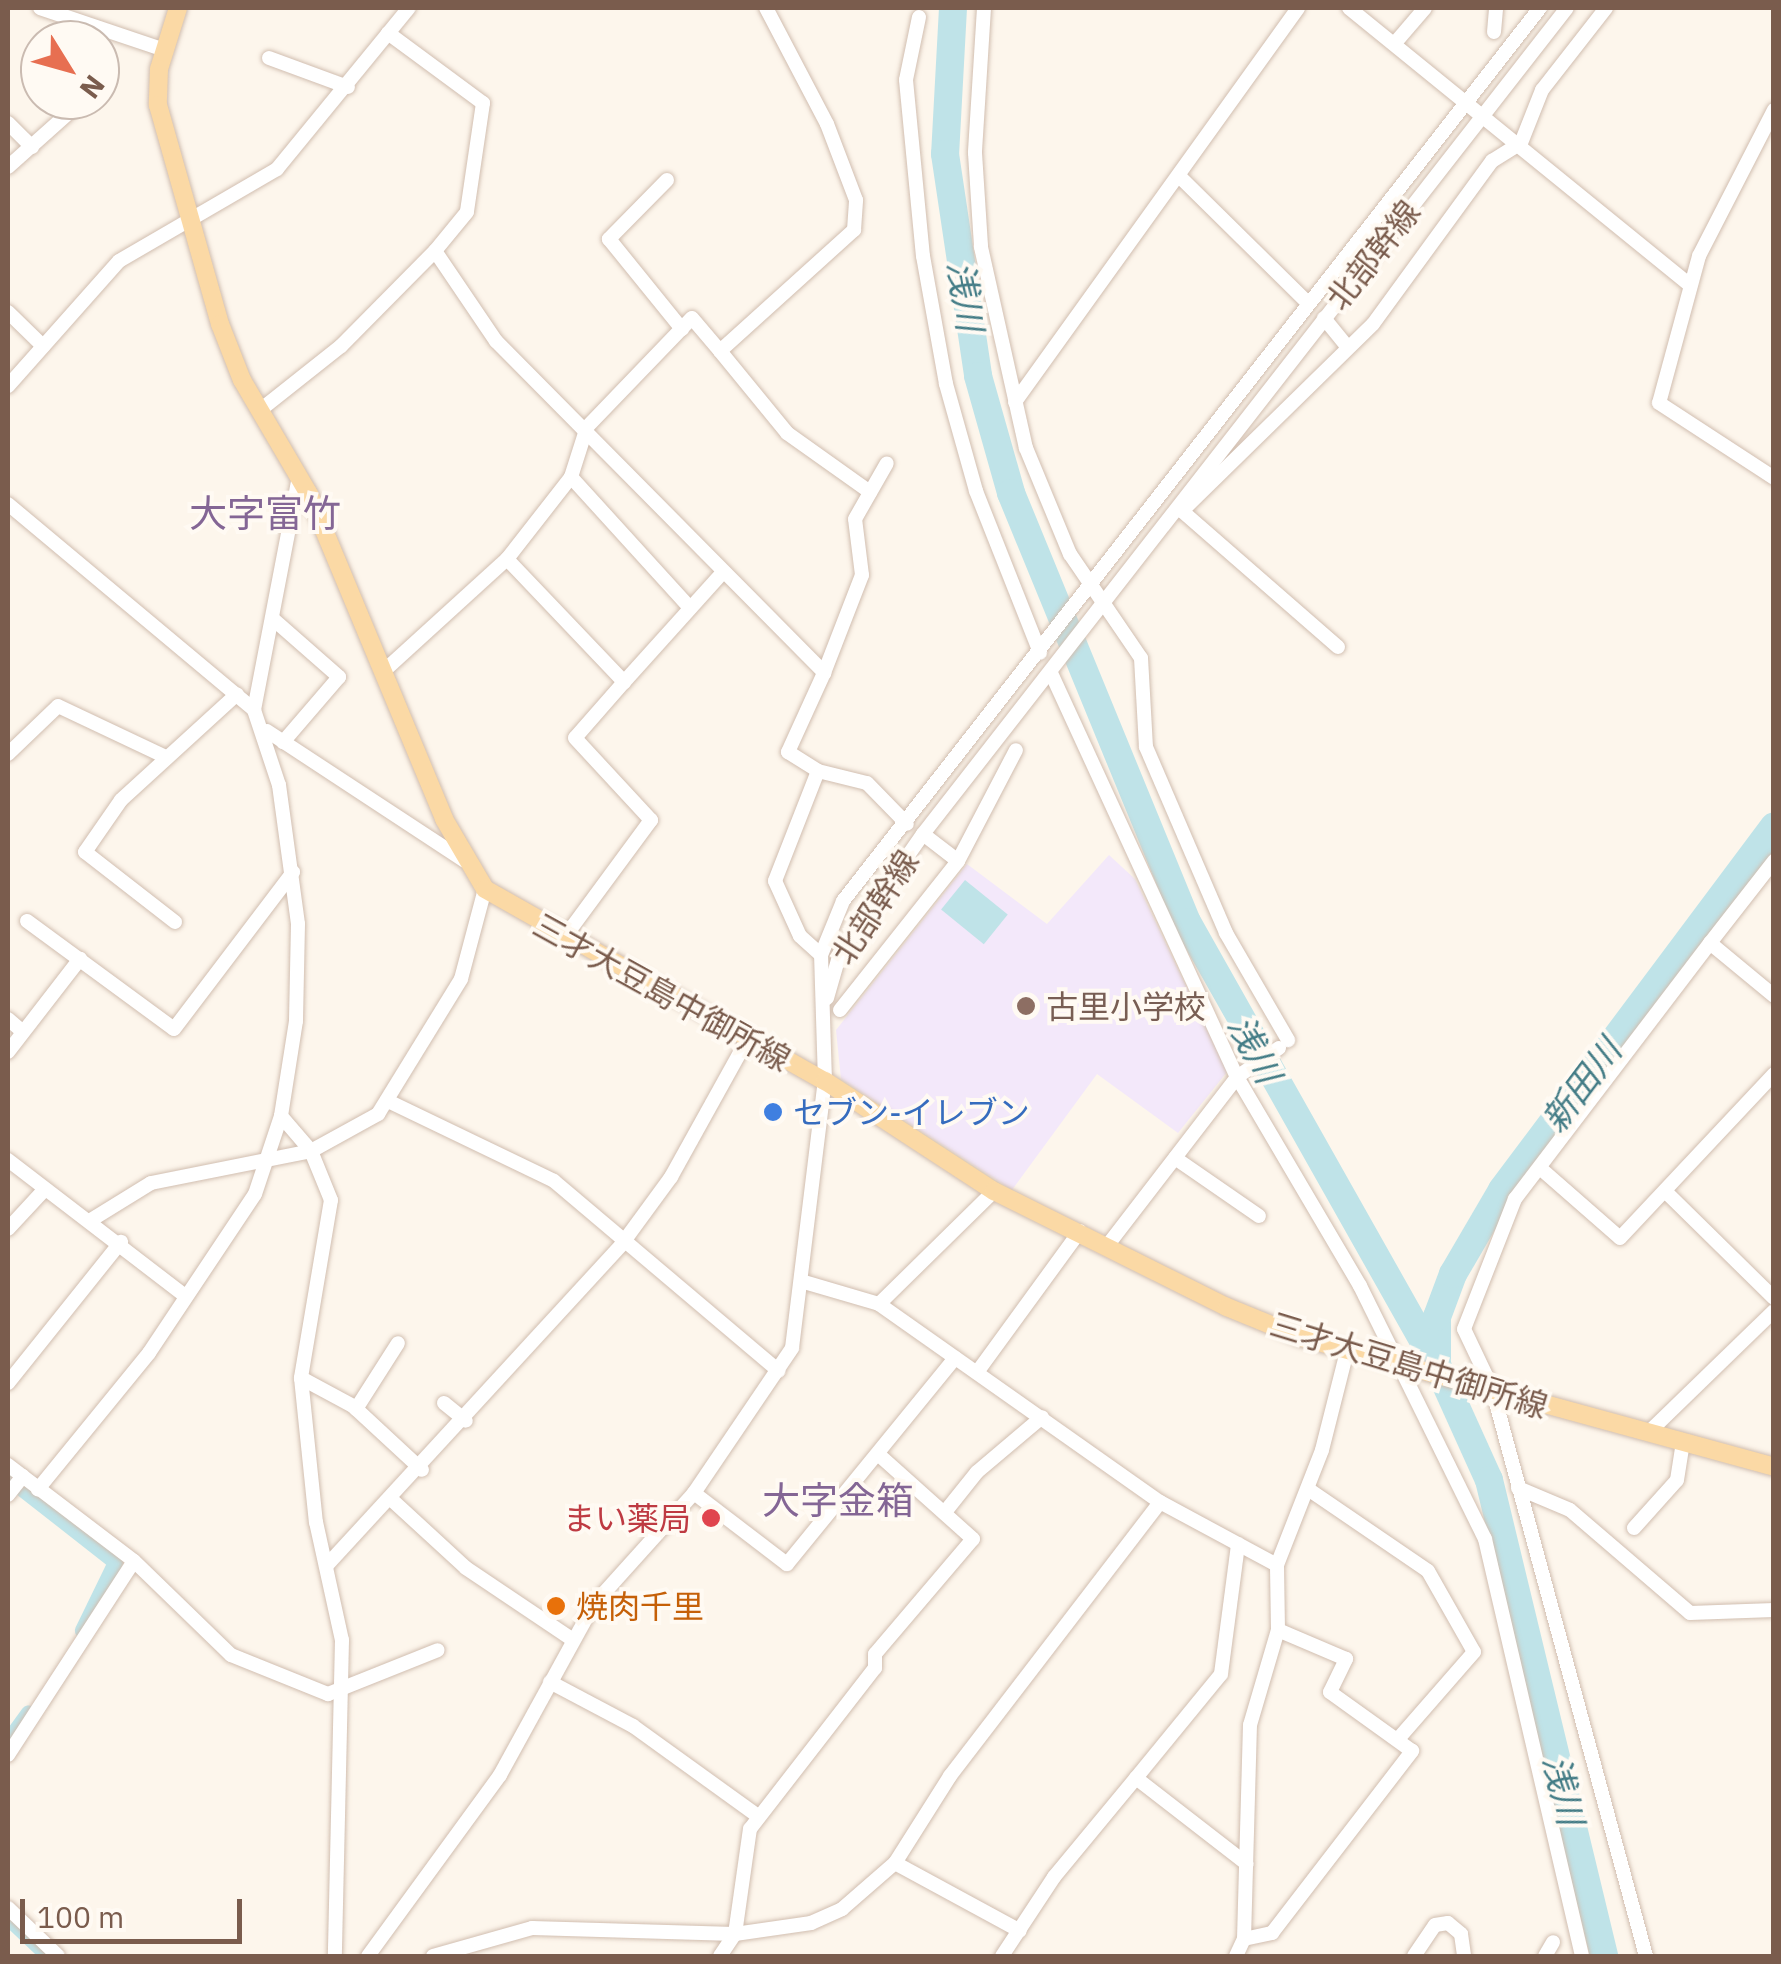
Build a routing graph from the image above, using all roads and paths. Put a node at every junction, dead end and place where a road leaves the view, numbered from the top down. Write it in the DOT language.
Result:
graph roads {
  1 [pos="40,8"];
  2 [pos="178,8"];
  3 [pos="408,8"];
  4 [pos="766,8"];
  5 [pos="984,8"];
  6 [pos="1298,8"];
  7 [pos="1349,8"];
  8 [pos="1425,8"];
  9 [pos="1496,8"];
  10 [pos="1540,8"];
  11 [pos="1566,8"];
  12 [pos="1606,8"];
  13 [pos="919,16"];
  14 [pos="1494,32"];
  15 [pos="388,33"];
  16 [pos="1395,44"];
  17 [pos="164,50"];
  18 [pos="269,58"];
  19 [pos="348,87"];
  20 [pos="1466,100"];
  21 [pos="1774,110"];
  22 [pos="1483,114"];
  23 [pos="61,120"];
  24 [pos="8,124"];
  25 [pos="1521,142"];
  26 [pos="32,147"];
  27 [pos="8,167"];
  28 [pos="1179,176"];
  29 [pos="666,180"];
  30 [pos="188,220"];
  31 [pos="434,251"];
  32 [pos="1689,284"];
  33 [pos="1308,303"];
  34 [pos="8,312"];
  35 [pos="1324,318"];
  36 [pos="682,329"];
  37 [pos="43,346"];
  38 [pos="1347,346"];
  39 [pos="720,351"];
  40 [pos="8,386"];
  41 [pos="1015,402"];
  42 [pos="259,411"];
  43 [pos="587,427"];
  44 [pos="888,463"];
  45 [pos="299,477"];
  46 [pos="571,477"];
  47 [pos="1774,478"];
  48 [pos="870,492"];
  49 [pos="8,504"];
  50 [pos="507,559"];
  51 [pos="723,572"];
  52 [pos="1092,582"];
  53 [pos="1106,598"];
  54 [pos="690,608"];
  55 [pos="273,619"];
  56 [pos="1338,647"];
  57 [pos="1040,653"];
  58 [pos="386,669"];
  59 [pos="1053,669"];
  60 [pos="824,672"];
  61 [pos="624,682"];
  62 [pos="237,694"];
  63 [pos="254,710"];
  64 [pos="267,731"];
  65 [pos="283,742"];
  66 [pos="1016,750"];
  67 [pos="8,754"];
  68 [pos="164,756"];
  69 [pos="818,771"];
  70 [pos="907,824"];
  71 [pos="923,834"];
  72 [pos="466,860"];
  73 [pos="958,861"];
  74 [pos="1774,861"];
  75 [pos="292,872"];
  76 [pos="486,889"];
  77 [pos="27,921"];
  78 [pos="175,922"];
  79 [pos="564,938"];
  80 [pos="1710,943"];
  81 [pos="821,955"];
  82 [pos="80,959"];
  83 [pos="1774,996"];
  84 [pos="840,1010"];
  85 [pos="8,1018"];
  86 [pos="823,1029"];
  87 [pos="22,1031"];
  88 [pos="748,1038"];
  89 [pos="8,1052"];
  90 [pos="1774,1074"];
  91 [pos="1242,1075"];
  92 [pos="824,1081"];
  93 [pos="388,1102"];
  94 [pos="282,1116"];
  95 [pos="312,1151"];
  96 [pos="1175,1158"];
  97 [pos="8,1160"];
  98 [pos="269,1160"];
  99 [pos="1540,1168"];
  100 [pos="45,1189"];
  101 [pos="994,1191"];
  102 [pos="1668,1194"];
  103 [pos="1259,1216"];
  104 [pos="91,1220"];
  105 [pos="8,1229"];
  106 [pos="1080,1232"];
  107 [pos="121,1242"];
  108 [pos="622,1244"];
  109 [pos="1107,1246"];
  110 [pos="804,1282"];
  111 [pos="185,1296"];
  112 [pos="1774,1298"];
  113 [pos="879,1304"];
  114 [pos="1774,1311"];
  115 [pos="398,1343"];
  116 [pos="1348,1351"];
  117 [pos="955,1358"];
  118 [pos="1401,1363"];
  119 [pos="778,1371"];
  120 [pos="978,1371"];
  121 [pos="301,1378"];
  122 [pos="8,1383"];
  123 [pos="1492,1388"];
  124 [pos="444,1403"];
  125 [pos="356,1408"];
  126 [pos="1042,1417"];
  127 [pos="466,1421"];
  128 [pos="1648,1433"];
  129 [pos="1684,1443"];
  130 [pos="879,1455"];
  131 [pos="8,1465"];
  132 [pos="1774,1468"];
  133 [pos="422,1470"];
  134 [pos="23,1476"];
  135 [pos="1308,1488"];
  136 [pos="1518,1488"];
  137 [pos="38,1489"];
  138 [pos="694,1493"];
  139 [pos="8,1495"];
  140 [pos="392,1500"];
  141 [pos="1160,1502"];
  142 [pos="946,1512"];
  143 [pos="1634,1528"];
  144 [pos="1238,1544"];
  145 [pos="134,1561"];
  146 [pos="327,1565"];
  147 [pos="1278,1565"];
  148 [pos="1774,1610"];
  149 [pos="1278,1630"];
  150 [pos="574,1640"];
  151 [pos="438,1650"];
  152 [pos="550,1682"];
  153 [pos="340,1692"];
  154 [pos="1399,1738"];
  155 [pos="8,1755"];
  156 [pos="1136,1778"];
  157 [pos="759,1817"];
  158 [pos="894,1863"];
  159 [pos="1247,1864"];
  160 [pos="8,1908"];
  161 [pos="1020,1931"];
  162 [pos="735,1934"];
  163 [pos="1244,1939"];
  164 [pos="1553,1942"];
  165 [pos="58,1956"];
  166 [pos="335,1956"];
  167 [pos="368,1956"];
  168 [pos="433,1956"];
  169 [pos="720,1956"];
  170 [pos="1002,1956"];
  171 [pos="1236,1956"];
  172 [pos="1414,1956"];
  173 [pos="1464,1956"];
  174 [pos="1545,1956"];
  175 [pos="1582,1956"];
  176 [pos="1646,1956"];
  1 -- 17 [label="street"];
  2 -- 17 [label="main road, 三才大豆島中御所線"];
  3 -- 15 [label="street"];
  4 -- 39 [label="street"];
  5 -- 41 [label="street"];
  6 -- 28 [label="street"];
  7 -- 16 [label="street"];
  8 -- 16 [label="street"];
  9 -- 14 [label="street"];
  10 -- 20 [label="street, 北部幹線"];
  11 -- 22 [label="street, 北部幹線"];
  12 -- 25 [label="street"];
  13 -- 57 [label="street"];
  15 -- 19 [label="street"];
  15 -- 31 [label="street"];
  16 -- 20 [label="street"];
  17 -- 30 [label="main road, 三才大豆島中御所線"];
  18 -- 19 [label="street"];
  19 -- 30 [label="street"];
  20 -- 22 [label="street"];
  20 -- 33 [label="street, 北部幹線"];
  21 -- 32 [label="street"];
  22 -- 25 [label="street"];
  22 -- 35 [label="street, 北部幹線"];
  23 -- 26 [label="street"];
  24 -- 26 [label="street"];
  25 -- 32 [label="street"];
  25 -- 38 [label="street"];
  26 -- 27 [label="street"];
  28 -- 33 [label="street"];
  28 -- 41 [label="street"];
  29 -- 36 [label="street"];
  30 -- 37 [label="street"];
  30 -- 42 [label="main road, 三才大豆島中御所線"];
  31 -- 42 [label="street"];
  31 -- 43 [label="street"];
  32 -- 47 [label="street"];
  33 -- 52 [label="street, 北部幹線"];
  34 -- 37 [label="street"];
  35 -- 38 [label="street"];
  35 -- 53 [label="street, 北部幹線"];
  36 -- 39 [label="street"];
  36 -- 43 [label="street"];
  37 -- 40 [label="street"];
  38 -- 56 [label="street"];
  39 -- 48 [label="street"];
  41 -- 52 [label="street"];
  42 -- 45 [label="main road, 三才大豆島中御所線"];
  43 -- 46 [label="street"];
  43 -- 51 [label="street"];
  44 -- 48 [label="street"];
  45 -- 55 [label="street"];
  45 -- 58 [label="main road, 三才大豆島中御所線"];
  46 -- 50 [label="street"];
  46 -- 54 [label="street"];
  48 -- 60 [label="street"];
  49 -- 62 [label="street"];
  50 -- 58 [label="street"];
  50 -- 61 [label="street"];
  51 -- 54 [label="street"];
  51 -- 60 [label="street"];
  52 -- 53 [label="street"];
  52 -- 57 [label="street, 北部幹線"];
  53 -- 59 [label="street, 北部幹線"];
  53 -- 91 [label="street"];
  54 -- 61 [label="street"];
  55 -- 63 [label="street"];
  55 -- 65 [label="street"];
  57 -- 70 [label="street, 北部幹線"];
  58 -- 72 [label="main road, 三才大豆島中御所線"];
  59 -- 71 [label="street, 北部幹線"];
  59 -- 91 [label="street"];
  60 -- 69 [label="street"];
  61 -- 79 [label="street"];
  62 -- 63 [label="street"];
  62 -- 68 [label="street"];
  63 -- 64 [label="street"];
  64 -- 65 [label="street"];
  64 -- 75 [label="street"];
  65 -- 72 [label="street"];
  66 -- 73 [label="street"];
  67 -- 68 [label="street"];
  68 -- 78 [label="street"];
  69 -- 70 [label="street"];
  69 -- 81 [label="street"];
  70 -- 81 [label="street, 北部幹線"];
  71 -- 73 [label="street"];
  71 -- 86 [label="street, 北部幹線"];
  72 -- 76 [label="main road, 三才大豆島中御所線"];
  73 -- 84 [label="street"];
  74 -- 80 [label="street"];
  75 -- 82 [label="street"];
  75 -- 94 [label="street"];
  76 -- 79 [label="main road, 三才大豆島中御所線"];
  76 -- 93 [label="street"];
  77 -- 82 [label="street"];
  79 -- 88 [label="main road, 三才大豆島中御所線"];
  80 -- 83 [label="street"];
  80 -- 99 [label="street"];
  81 -- 86 [label="street, 北部幹線"];
  82 -- 87 [label="street"];
  85 -- 87 [label="street"];
  86 -- 92 [label="street"];
  87 -- 89 [label="street"];
  88 -- 92 [label="main road, 三才大豆島中御所線"];
  88 -- 108 [label="street"];
  90 -- 102 [label="street"];
  91 -- 96 [label="street"];
  91 -- 118 [label="street"];
  92 -- 101 [label="main road, 三才大豆島中御所線"];
  92 -- 110 [label="street"];
  93 -- 95 [label="street"];
  93 -- 108 [label="street"];
  94 -- 95 [label="street"];
  94 -- 98 [label="street"];
  95 -- 98 [label="street"];
  95 -- 121 [label="street"];
  96 -- 103 [label="street"];
  96 -- 109 [label="street"];
  97 -- 100 [label="street"];
  98 -- 104 [label="street"];
  98 -- 111 [label="street"];
  99 -- 102 [label="street"];
  99 -- 123 [label="street"];
  100 -- 104 [label="street"];
  100 -- 105 [label="street"];
  101 -- 106 [label="main road, 三才大豆島中御所線"];
  101 -- 113 [label="street"];
  102 -- 112 [label="street"];
  104 -- 107 [label="street"];
  106 -- 109 [label="main road, 三才大豆島中御所線"];
  106 -- 120 [label="street"];
  107 -- 111 [label="street"];
  107 -- 122 [label="street"];
  108 -- 119 [label="street"];
  108 -- 127 [label="street"];
  109 -- 116 [label="main road, 三才大豆島中御所線"];
  110 -- 113 [label="street"];
  110 -- 119 [label="street"];
  111 -- 137 [label="street"];
  113 -- 117 [label="street"];
  114 -- 128 [label="street"];
  115 -- 125 [label="street"];
  116 -- 118 [label="main road, 三才大豆島中御所線"];
  116 -- 135 [label="street"];
  117 -- 120 [label="street"];
  117 -- 130 [label="street"];
  118 -- 123 [label="main road, 三才大豆島中御所線"];
  118 -- 175 [label="street"];
  119 -- 138 [label="street"];
  120 -- 126 [label="street"];
  121 -- 125 [label="street"];
  121 -- 146 [label="street"];
  123 -- 128 [label="main road, 三才大豆島中御所線"];
  123 -- 136 [label="street"];
  124 -- 127 [label="street"];
  125 -- 133 [label="street"];
  126 -- 141 [label="street"];
  126 -- 142 [label="street"];
  127 -- 133 [label="street"];
  128 -- 129 [label="main road, 三才大豆島中御所線"];
  129 -- 132 [label="main road, 三才大豆島中御所線"];
  129 -- 143 [label="street"];
  130 -- 138 [label="street"];
  130 -- 142 [label="street"];
  131 -- 134 [label="street"];
  133 -- 140 [label="street"];
  134 -- 137 [label="street"];
  134 -- 139 [label="street"];
  135 -- 147 [label="street"];
  135 -- 154 [label="street"];
  136 -- 148 [label="street"];
  136 -- 176 [label="street"];
  137 -- 145 [label="street"];
  138 -- 150 [label="street"];
  140 -- 146 [label="street"];
  140 -- 150 [label="street"];
  141 -- 144 [label="street"];
  141 -- 158 [label="street"];
  142 -- 157 [label="street"];
  144 -- 147 [label="street"];
  144 -- 156 [label="street"];
  145 -- 153 [label="street"];
  145 -- 155 [label="street"];
  146 -- 153 [label="street"];
  147 -- 149 [label="street"];
  149 -- 154 [label="street"];
  149 -- 159 [label="street"];
  150 -- 152 [label="street"];
  151 -- 153 [label="street"];
  152 -- 157 [label="street"];
  152 -- 167 [label="street"];
  153 -- 166 [label="street"];
  154 -- 163 [label="street"];
  156 -- 159 [label="street"];
  156 -- 161 [label="street"];
  157 -- 162 [label="street"];
  158 -- 161 [label="street"];
  158 -- 162 [label="street"];
  159 -- 163 [label="street"];
  160 -- 165 [label="street"];
  161 -- 170 [label="street"];
  162 -- 168 [label="street"];
  162 -- 169 [label="street"];
  163 -- 171 [label="street"];
  164 -- 174 [label="street"];
  172 -- 173 [label="street"];
}
